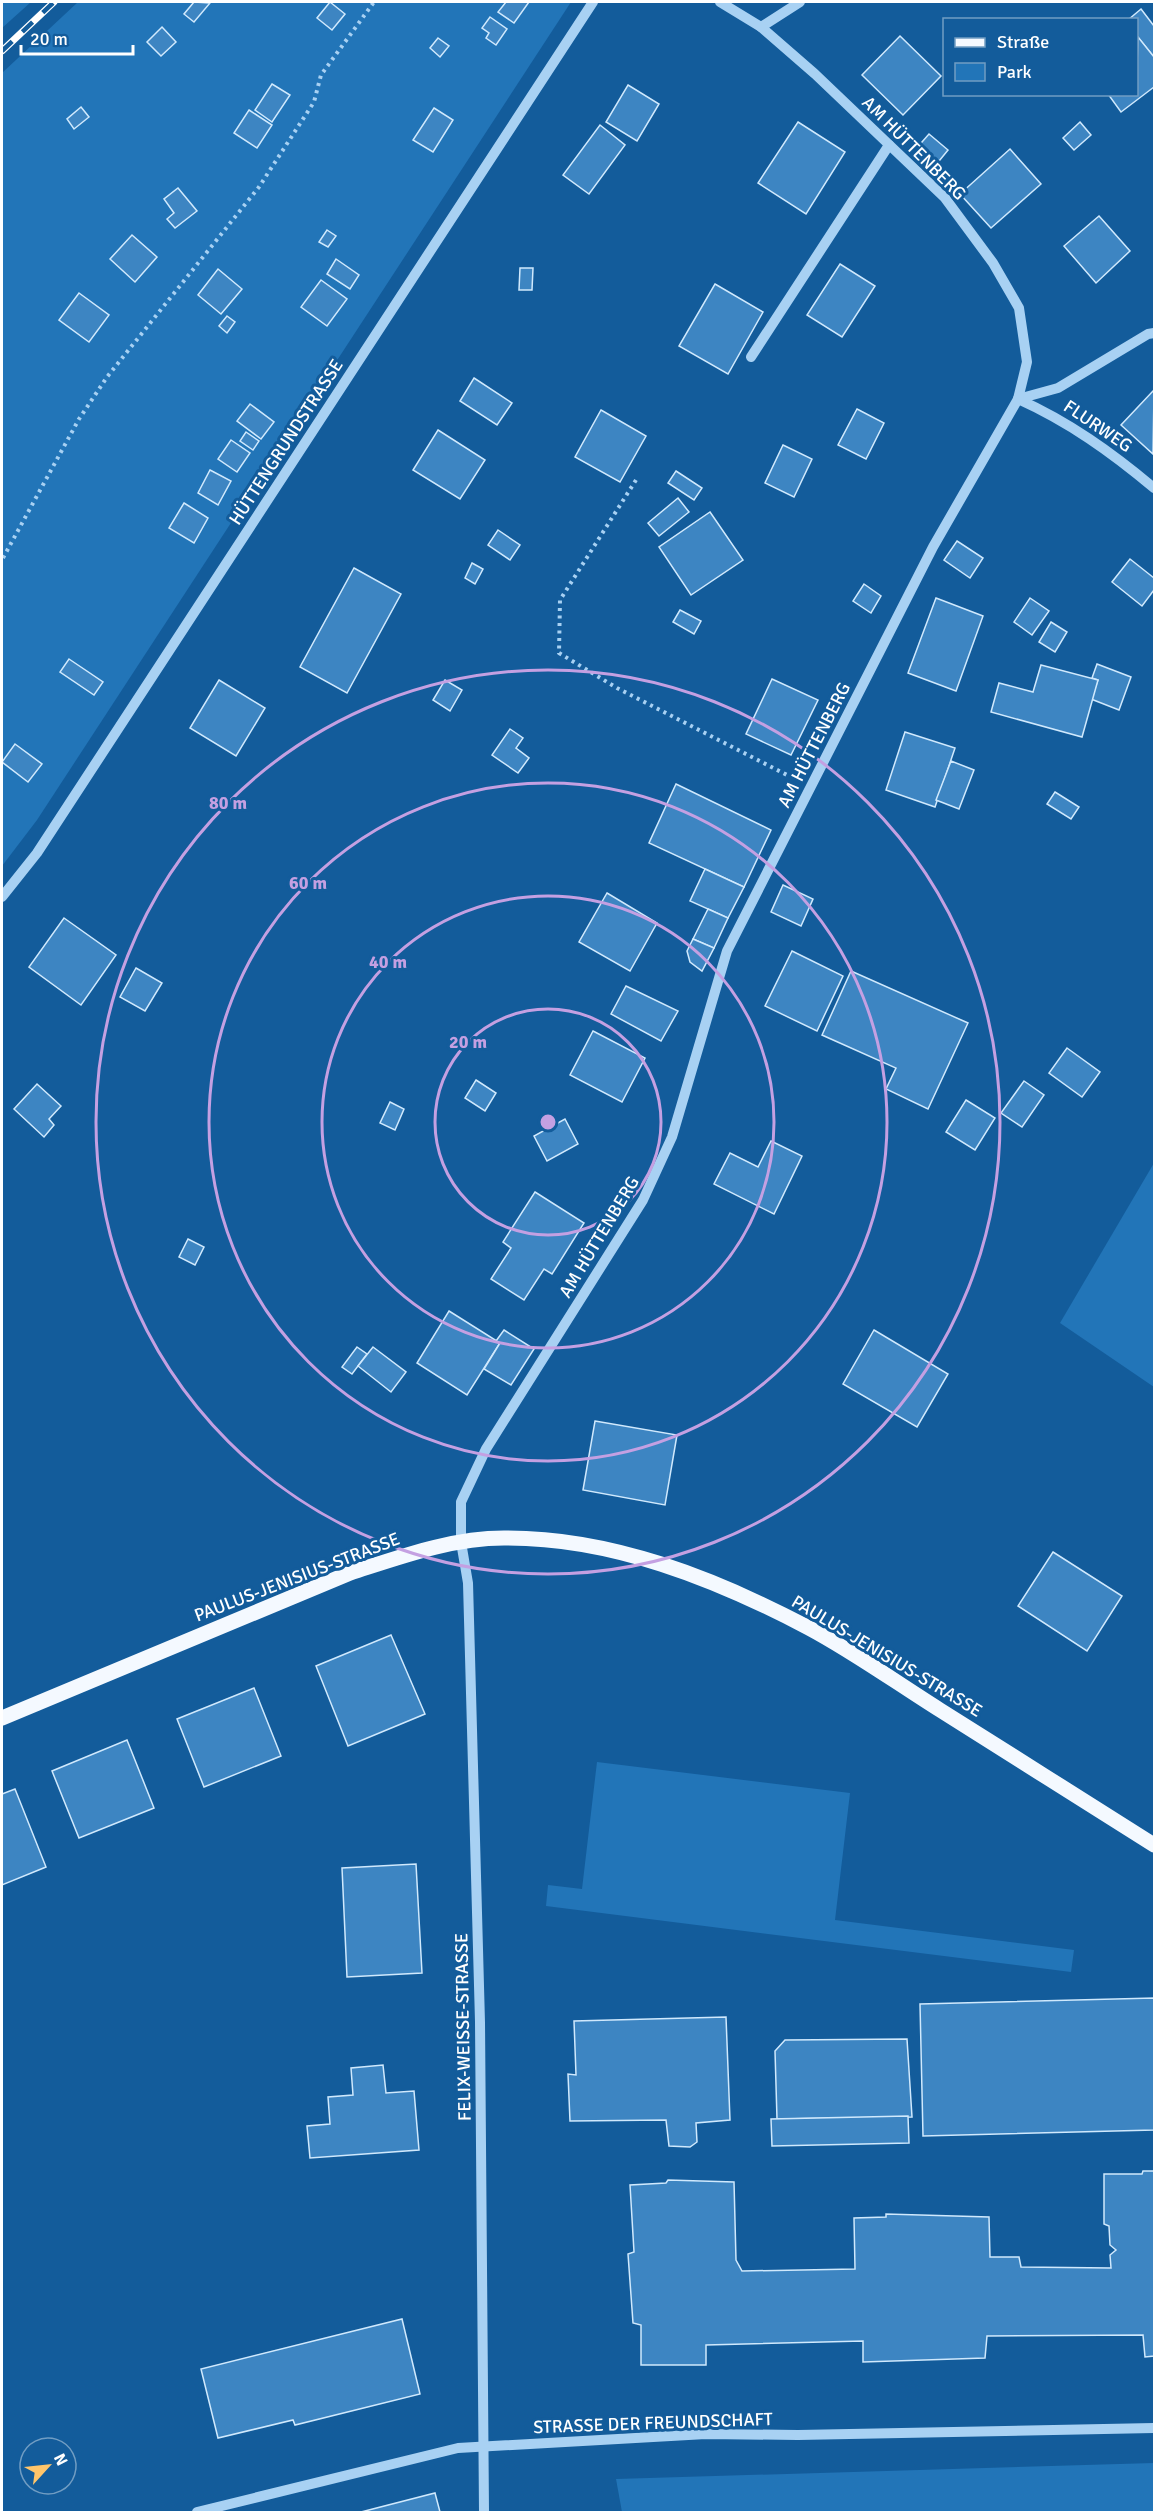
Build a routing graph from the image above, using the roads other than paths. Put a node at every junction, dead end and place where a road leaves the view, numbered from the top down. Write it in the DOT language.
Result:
graph roads {
  1 [pos="593,2"];
  2 [pos="720,2"];
  3 [pos="800,2"];
  4 [pos="761,27"];
  5 [pos="889,145"];
  6 [pos="1155,333"];
  7 [pos="751,357"];
  8 [pos="1018,399"];
  9 [pos="1155,488"];
  10 [pos="2,897"];
  11 [pos="461,1542"];
  12 [pos="2,1718"];
  13 [pos="1155,1845"];
  14 [pos="1155,2428"];
  15 [pos="483,2446"];
  16 [pos="197,2512"];
  17 [pos="484,2512"];
  1 -- 10 [label="street, HÜTTENGRUNDSTRASSE"];
  2 -- 4 [label="street, AM HÜTTENBERG"];
  3 -- 4 [label="street"];
  4 -- 5 [label="street, AM HÜTTENBERG"];
  5 -- 7 [label="street"];
  5 -- 8 [label="street, AM HÜTTENBERG"];
  6 -- 8 [label="street"];
  8 -- 9 [label="street, FLURWEG"];
  8 -- 11 [label="street, AM HÜTTENBERG"];
  11 -- 12 [label="main road, PAULUS-JENISIUS-STRASSE"];
  11 -- 13 [label="main road, PAULUS-JENISIUS-STRASSE"];
  11 -- 15 [label="street, FELIX-WEISSE-STRASSE"];
  14 -- 15 [label="street, STRASSE DER FREUNDSCHAFT"];
  15 -- 16 [label="street, STRASSE DER FREUNDSCHAFT"];
  15 -- 17 [label="street, FELIX-WEISSE-STRASSE"];
}
